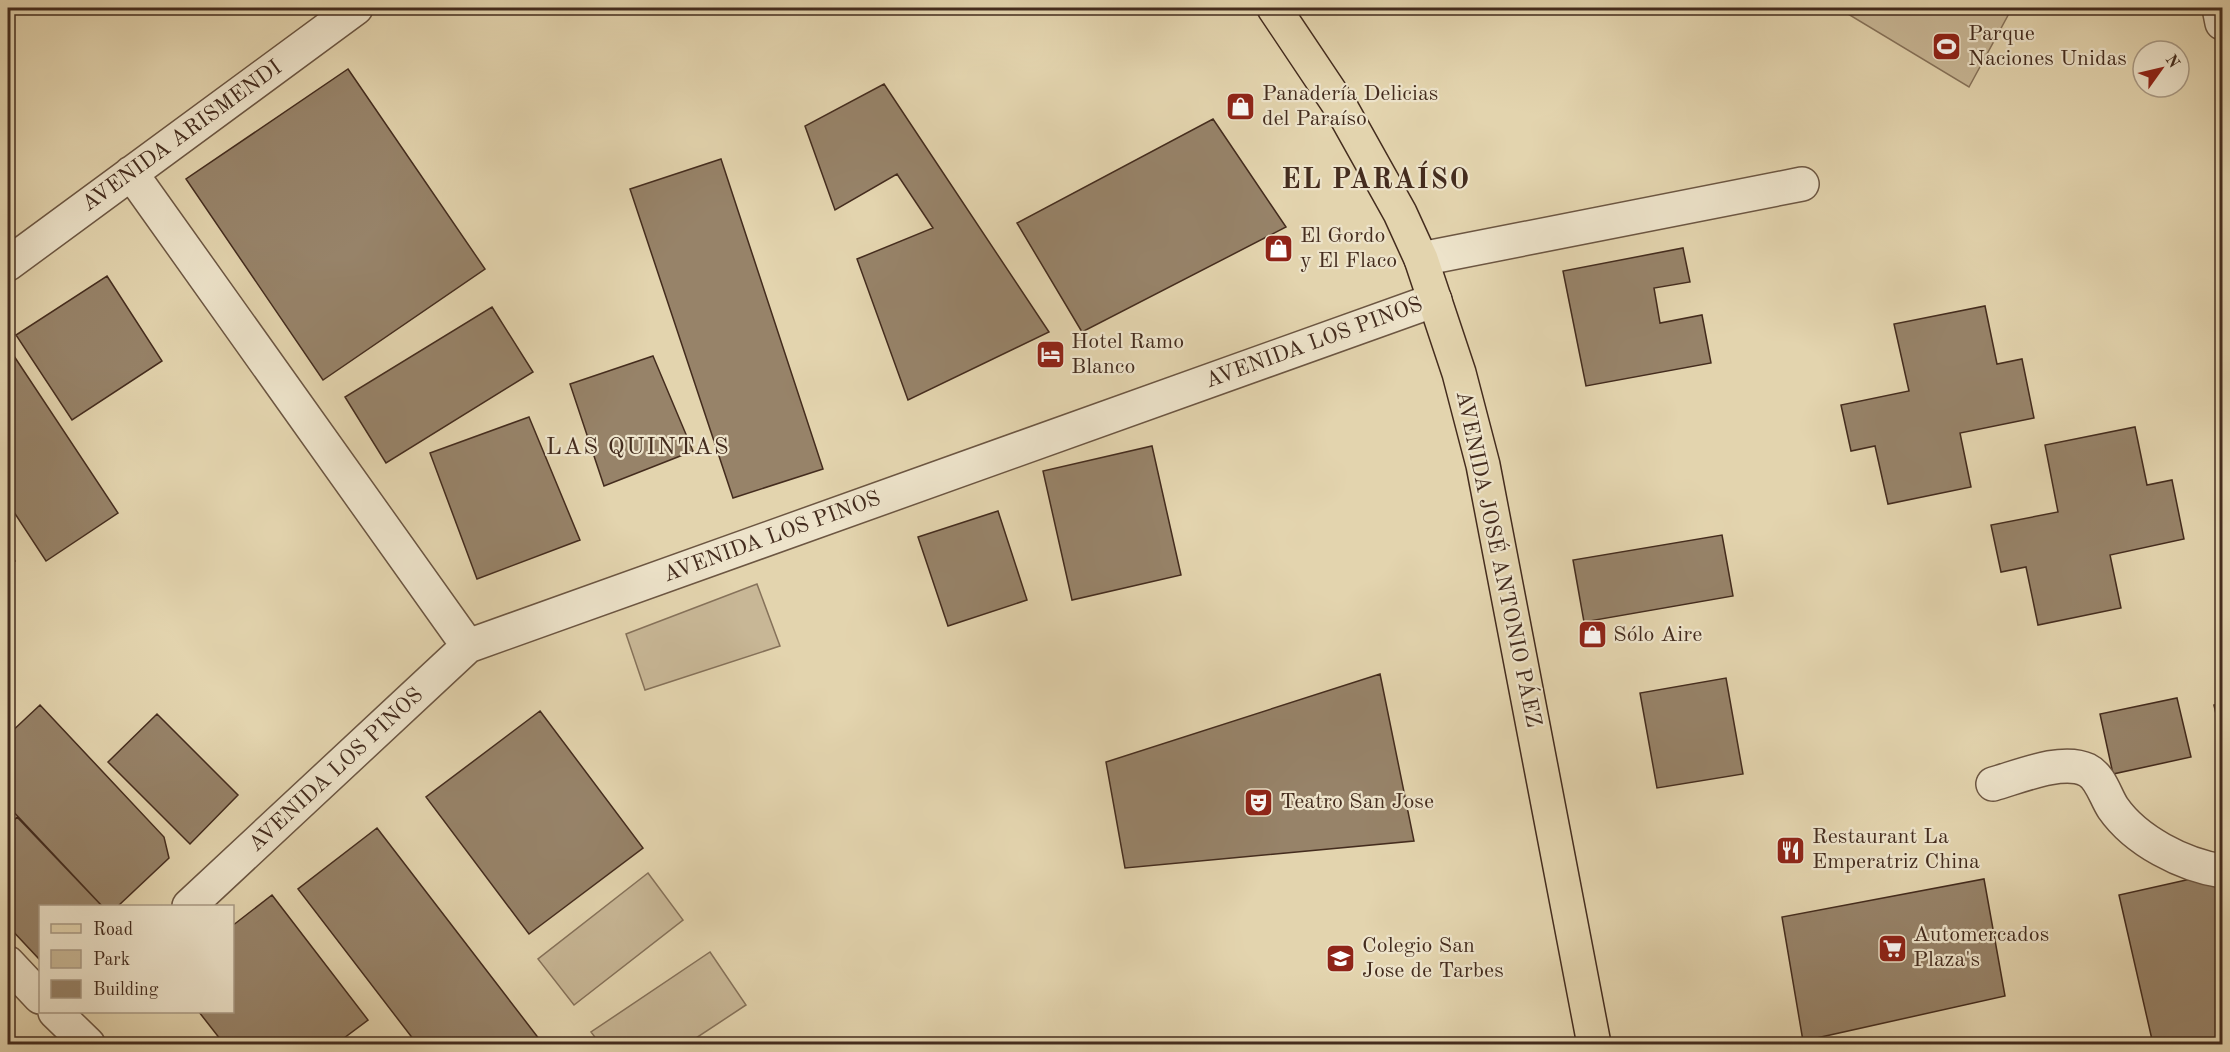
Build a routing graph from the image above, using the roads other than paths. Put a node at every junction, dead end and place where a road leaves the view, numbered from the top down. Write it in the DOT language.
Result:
graph roads {
  1 [pos="356,8"];
  2 [pos="1274,8"];
  3 [pos="2219,8"];
  4 [pos="2223,23"];
  5 [pos="130,173"];
  6 [pos="1802,184"];
  7 [pos="1421,259"];
  8 [pos="8,264"];
  9 [pos="1435,300"];
  10 [pos="468,646"];
  11 [pos="1993,784"];
  12 [pos="2223,871"];
  13 [pos="190,905"];
  14 [pos="8,963"];
  15 [pos="39,996"];
  16 [pos="65,1015"];
  17 [pos="88,1044"];
  18 [pos="1594,1044"];
  1 -- 5 [label="street, AVENIDA ARISMENDI"];
  2 -- 7 [label="main road, AVENIDA JOSÉ ANTONIO PÁEZ"];
  3 -- 4 [label="street"];
  5 -- 8 [label="street, AVENIDA ARISMENDI"];
  5 -- 10 [label="street"];
  6 -- 7 [label="street"];
  7 -- 9 [label="main road, AVENIDA JOSÉ ANTONIO PÁEZ"];
  9 -- 10 [label="street, AVENIDA LOS PINOS"];
  9 -- 18 [label="main road, AVENIDA JOSÉ ANTONIO PÁEZ"];
  10 -- 13 [label="street, AVENIDA LOS PINOS"];
  11 -- 12 [label="street"];
  14 -- 15 [label="street"];
  16 -- 17 [label="street"];
}
